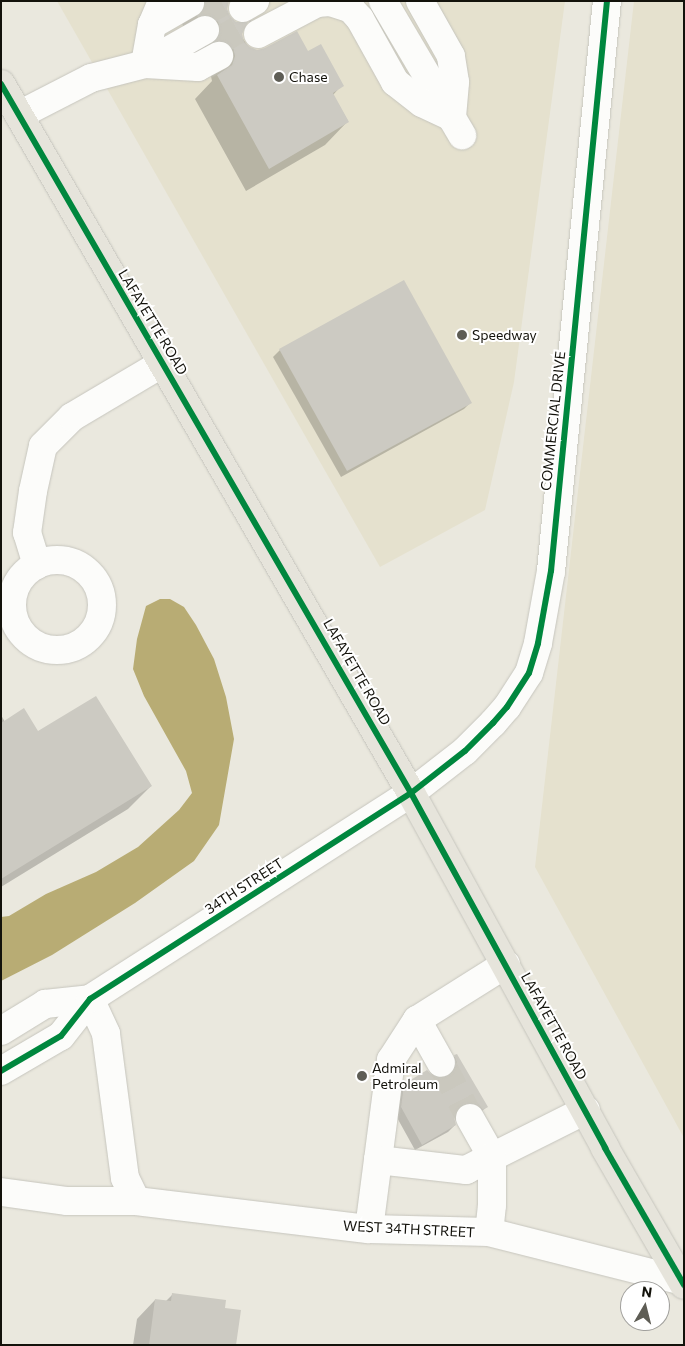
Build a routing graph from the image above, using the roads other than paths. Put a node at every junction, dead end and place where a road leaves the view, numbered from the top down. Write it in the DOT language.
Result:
graph roads {
  1 [pos="288,1"];
  2 [pos="366,1"];
  3 [pos="383,1"];
  4 [pos="401,1"];
  5 [pos="420,1"];
  6 [pos="607,1"];
  7 [pos="252,16"];
  8 [pos="205,30"];
  9 [pos="152,33"];
  10 [pos="455,80"];
  11 [pos="1,84"];
  12 [pos="422,103"];
  13 [pos="19,115"];
  14 [pos="457,126"];
  15 [pos="163,363"];
  16 [pos="37,564"];
  17 [pos="412,793"];
  18 [pos="506,964"];
  19 [pos="90,999"];
  20 [pos="417,1020"];
  21 [pos="1,1031"];
  22 [pos="441,1063"];
  23 [pos="1,1071"];
  24 [pos="586,1110"];
  25 [pos="470,1118"];
  26 [pos="492,1157"];
  27 [pos="378,1160"];
  28 [pos="1,1192"];
  29 [pos="136,1201"];
  30 [pos="369,1229"];
  31 [pos="489,1232"];
  32 [pos="682,1288"];
  1 -- 7 [label="street"];
  2 -- 12 [label="street"];
  3 -- 14 [label="street"];
  4 -- 10 [label="street"];
  5 -- 10 [label="street"];
  6 -- 17 [label="street, COMMERCIAL DRIVE"];
  7 -- 12 [label="street"];
  8 -- 9 [label="street"];
  8 -- 9 [label="street"];
  8 -- 9 [label="street"];
  9 -- 13 [label="street"];
  10 -- 14 [label="street"];
  11 -- 13 [label="main road, LAFAYETTE ROAD"];
  12 -- 14 [label="street"];
  13 -- 15 [label="main road, LAFAYETTE ROAD"];
  15 -- 16 [label="street"];
  15 -- 17 [label="main road, LAFAYETTE ROAD"];
  17 -- 18 [label="main road, LAFAYETTE ROAD"];
  17 -- 19 [label="street, 34TH STREET"];
  18 -- 20 [label="street"];
  18 -- 24 [label="main road, LAFAYETTE ROAD"];
  19 -- 21 [label="street"];
  19 -- 23 [label="street"];
  19 -- 29 [label="street"];
  20 -- 22 [label="street"];
  20 -- 27 [label="street"];
  24 -- 26 [label="street"];
  24 -- 32 [label="main road, LAFAYETTE ROAD"];
  25 -- 26 [label="street"];
  26 -- 27 [label="street"];
  26 -- 31 [label="street"];
  27 -- 30 [label="street"];
  28 -- 29 [label="street, WEST 34TH STREET"];
  29 -- 30 [label="street, WEST 34TH STREET"];
  30 -- 31 [label="street, WEST 34TH STREET"];
  31 -- 32 [label="street, WEST 34TH STREET"];
}
